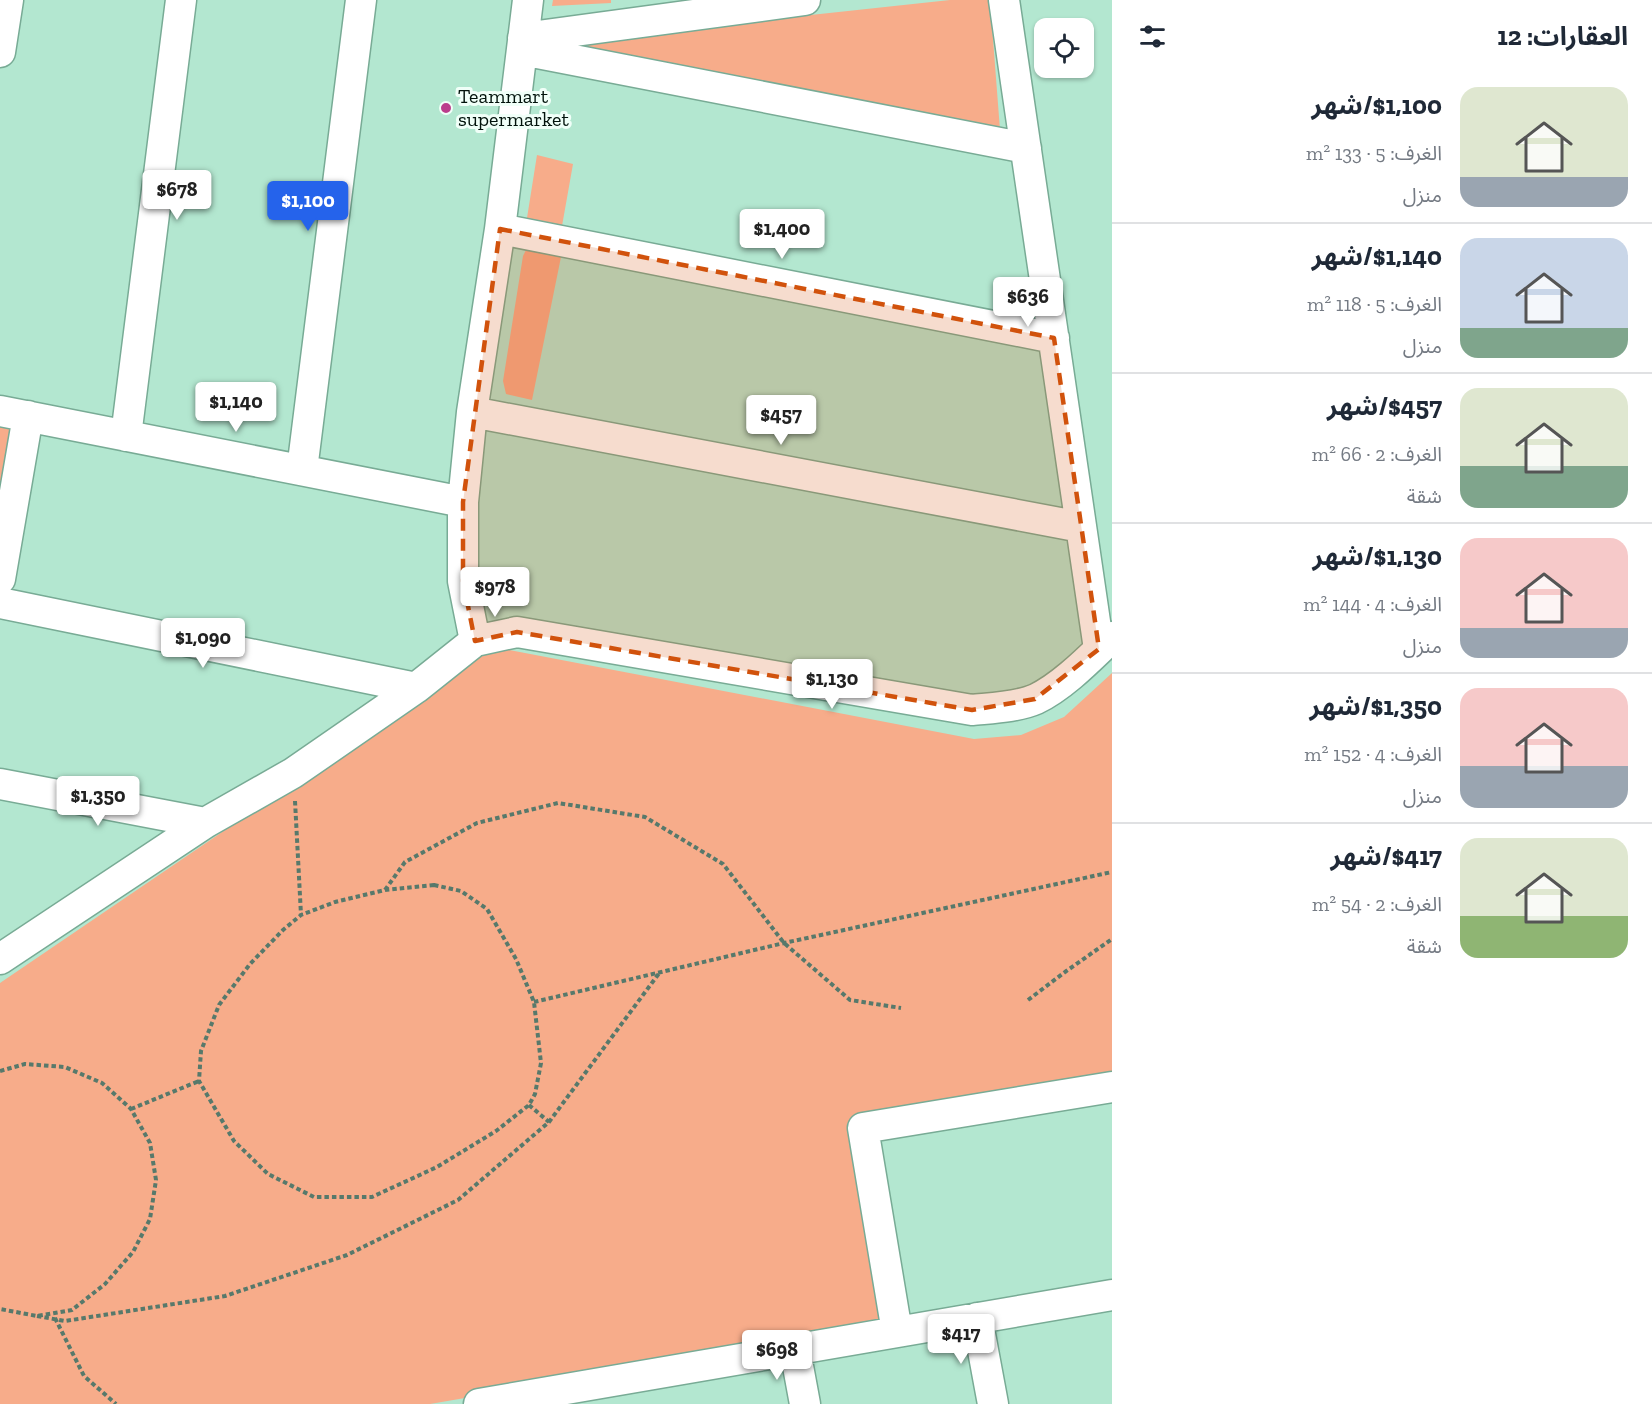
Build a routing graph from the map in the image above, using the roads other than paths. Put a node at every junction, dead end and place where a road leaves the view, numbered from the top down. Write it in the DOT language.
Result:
graph roads {
  1 [pos="8,0"];
  2 [pos="181,0"];
  3 [pos="361,0"];
  4 [pos="528,0"];
  5 [pos="805,0"];
  6 [pos="1004,0"];
  7 [pos="1,44"];
  8 [pos="522,44"];
  9 [pos="1026,148"];
  10 [pos="500,229"];
  11 [pos="1054,338"];
  12 [pos="472,412"];
  13 [pos="14,414"];
  14 [pos="126,436"];
  15 [pos="302,470"];
  16 [pos="463,502"];
  17 [pos="1081,527"];
  18 [pos="0,579"];
  19 [pos="0,603"];
  20 [pos="475,641"];
  21 [pos="1106,643"];
  22 [pos="416,688"];
  23 [pos="0,784"];
  24 [pos="205,823"];
  25 [pos="0,959"];
  26 [pos="1112,1087"];
  27 [pos="1112,1295"];
  28 [pos="977,1318"];
  29 [pos="897,1332"];
  30 [pos="795,1350"];
  31 [pos="627,1391"];
  32 [pos="479,1404"];
  33 [pos="805,1404"];
  34 [pos="993,1404"];
  1 -- 7 [label="street"];
  2 -- 14 [label="street"];
  3 -- 15 [label="street"];
  4 -- 8 [label="street"];
  5 -- 8 [label="street"];
  6 -- 9 [label="street"];
  8 -- 9 [label="street"];
  8 -- 10 [label="street"];
  9 -- 11 [label="street"];
  10 -- 11 [label="street"];
  10 -- 12 [label="street"];
  11 -- 17 [label="street"];
  12 -- 16 [label="street"];
  12 -- 17 [label="street"];
  13 -- 14 [label="street"];
  13 -- 18 [label="street"];
  14 -- 15 [label="street"];
  15 -- 16 [label="street"];
  16 -- 20 [label="street"];
  17 -- 21 [label="street"];
  19 -- 22 [label="street"];
  20 -- 21 [label="street"];
  20 -- 22 [label="street"];
  22 -- 24 [label="street"];
  23 -- 24 [label="street"];
  24 -- 25 [label="street"];
  26 -- 29 [label="street"];
  27 -- 28 [label="street"];
  28 -- 29 [label="street"];
  28 -- 34 [label="street"];
  29 -- 30 [label="street"];
  30 -- 31 [label="street"];
  30 -- 33 [label="street"];
  31 -- 32 [label="street"];
}
